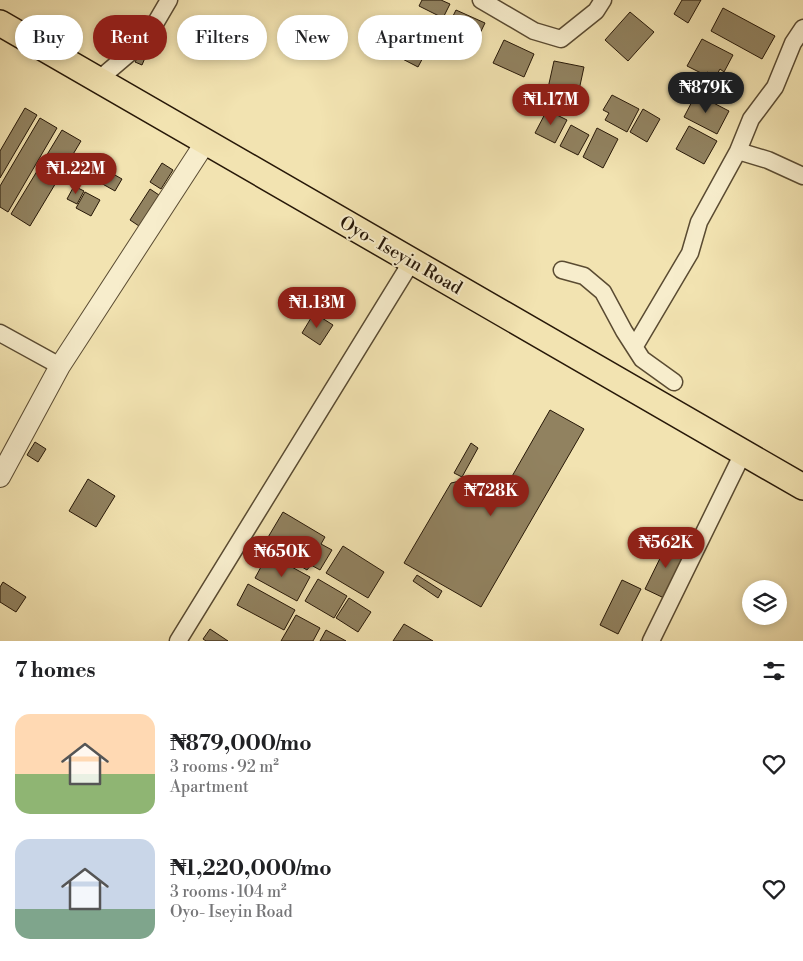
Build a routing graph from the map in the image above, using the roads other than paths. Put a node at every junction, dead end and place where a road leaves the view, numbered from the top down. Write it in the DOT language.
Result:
graph roads {
  1 [pos="169,0"];
  2 [pos="481,0"];
  3 [pos="603,0"];
  4 [pos="0,24"];
  5 [pos="803,28"];
  6 [pos="98,80"];
  7 [pos="205,142"];
  8 [pos="738,151"];
  9 [pos="803,176"];
  10 [pos="412,261"];
  11 [pos="562,270"];
  12 [pos="0,333"];
  13 [pos="634,346"];
  14 [pos="60,366"];
  15 [pos="674,382"];
  16 [pos="743,453"];
  17 [pos="0,477"];
  18 [pos="803,487"];
  19 [pos="178,641"];
  20 [pos="651,641"];
  1 -- 6 [label="street"];
  2 -- 3 [label="street"];
  4 -- 6 [label="main road, Oyo- Iseyin Road"];
  5 -- 8 [label="street"];
  6 -- 7 [label="main road, Oyo- Iseyin Road"];
  7 -- 10 [label="main road, Oyo- Iseyin Road"];
  7 -- 14 [label="street"];
  8 -- 9 [label="street"];
  8 -- 13 [label="street"];
  10 -- 16 [label="main road, Oyo- Iseyin Road"];
  10 -- 19 [label="street"];
  11 -- 13 [label="street"];
  12 -- 14 [label="street"];
  13 -- 15 [label="street"];
  14 -- 17 [label="street"];
  16 -- 18 [label="main road, Oyo- Iseyin Road"];
  16 -- 20 [label="street"];
}
